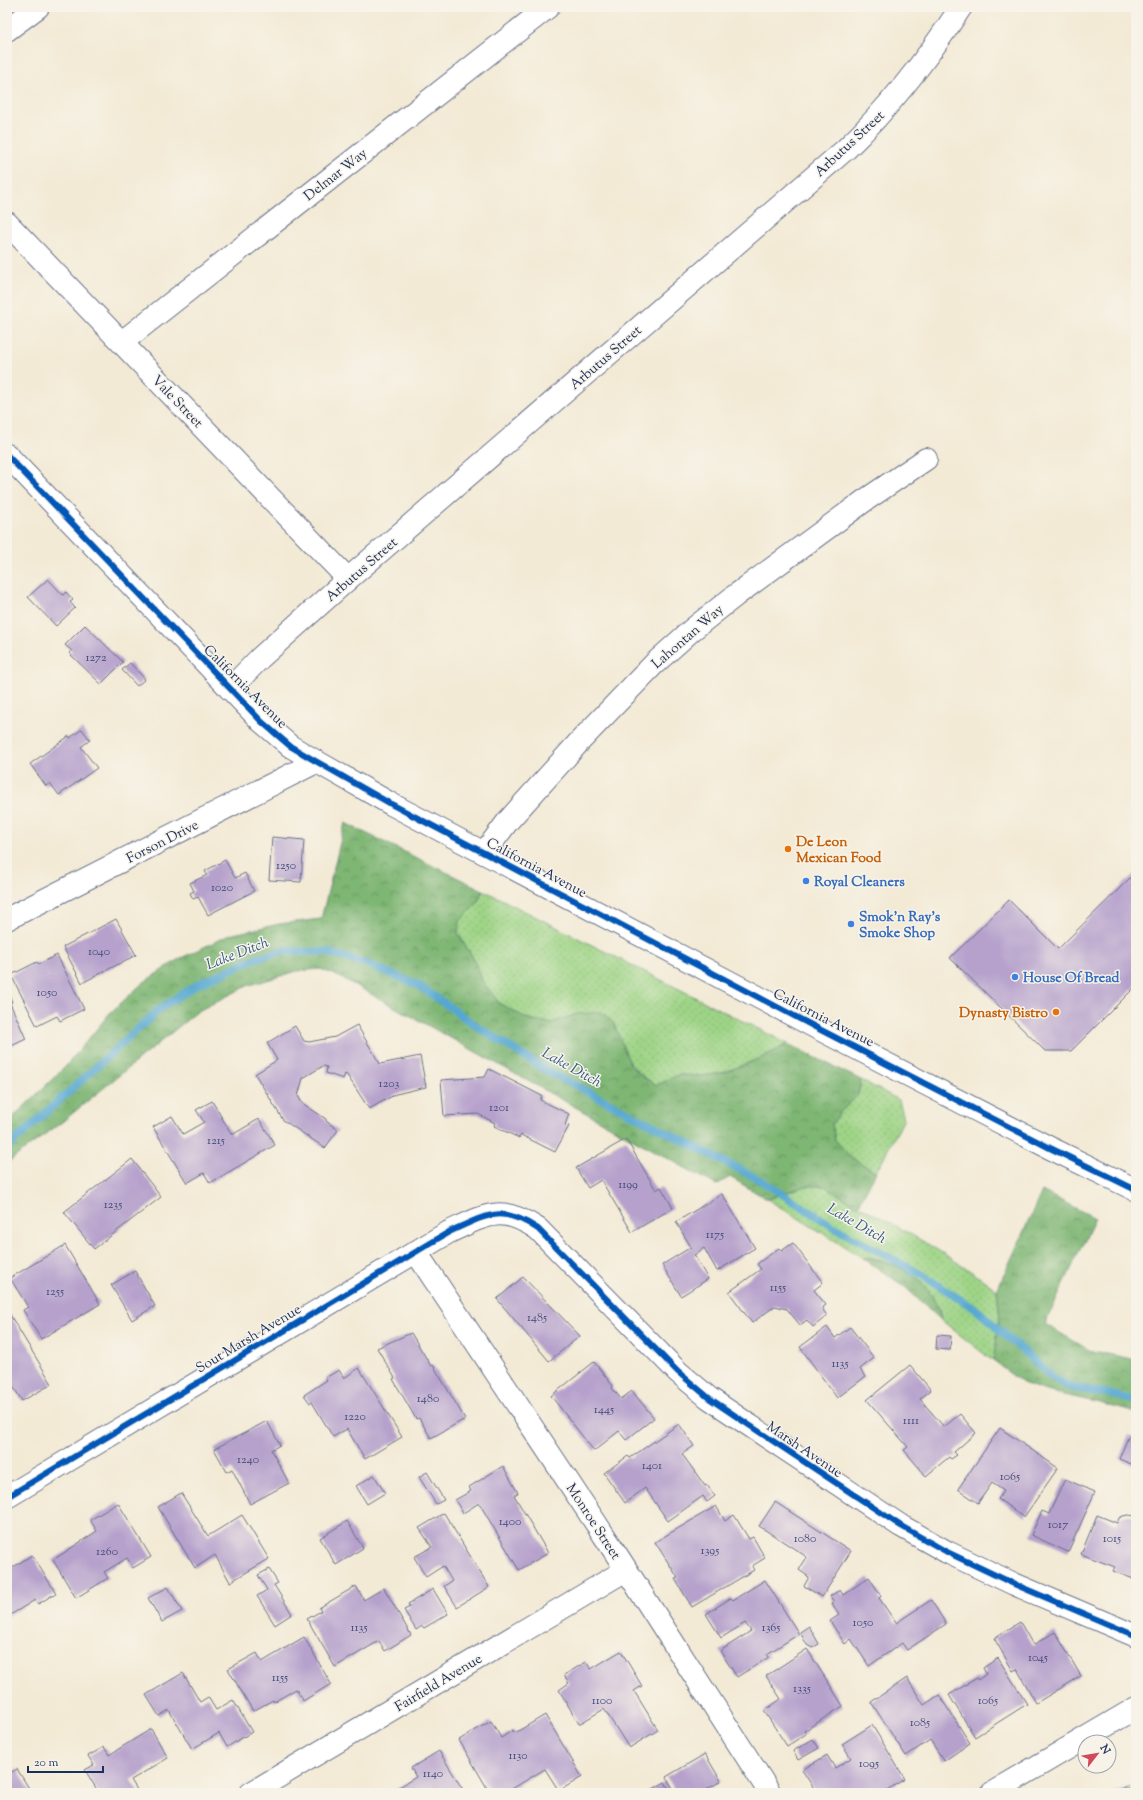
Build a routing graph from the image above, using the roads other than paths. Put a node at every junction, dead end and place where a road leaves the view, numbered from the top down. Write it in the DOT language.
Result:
graph roads {
  1 [pos="38,7"];
  2 [pos="548,7"];
  3 [pos="961,7"];
  4 [pos="7,30"];
  5 [pos="7,223"];
  6 [pos="122,342"];
  7 [pos="7,455"];
  8 [pos="926,459"];
  9 [pos="348,579"];
  10 [pos="230,689"];
  11 [pos="316,762"];
  12 [pos="484,853"];
  13 [pos="7,919"];
  14 [pos="1136,1190"];
  15 [pos="508,1214"];
  16 [pos="416,1252"];
  17 [pos="7,1498"];
  18 [pos="626,1570"];
  19 [pos="1136,1636"];
  20 [pos="1136,1708"];
  21 [pos="251,1793"];
  22 [pos="770,1793"];
  23 [pos="992,1793"];
  1 -- 4 [label="street"];
  2 -- 6 [label="street, Delmar Way"];
  3 -- 9 [label="street, Arbutus Street"];
  5 -- 6 [label="street, Vale Street"];
  6 -- 9 [label="street, Vale Street"];
  7 -- 10 [label="street, California Avenue"];
  8 -- 12 [label="street, Lahontan Way"];
  9 -- 10 [label="street, Arbutus Street"];
  10 -- 11 [label="street, California Avenue"];
  11 -- 12 [label="street, California Avenue"];
  11 -- 13 [label="street, Forson Drive"];
  12 -- 14 [label="street, California Avenue"];
  15 -- 16 [label="street, Sout Marsh Avenue"];
  15 -- 19 [label="street, Marsh Avenue"];
  16 -- 17 [label="street, Sout Marsh Avenue"];
  16 -- 18 [label="street, Monroe Street"];
  18 -- 21 [label="street, Fairfield Avenue"];
  18 -- 22 [label="street, Monroe Street"];
  20 -- 23 [label="street"];
}
